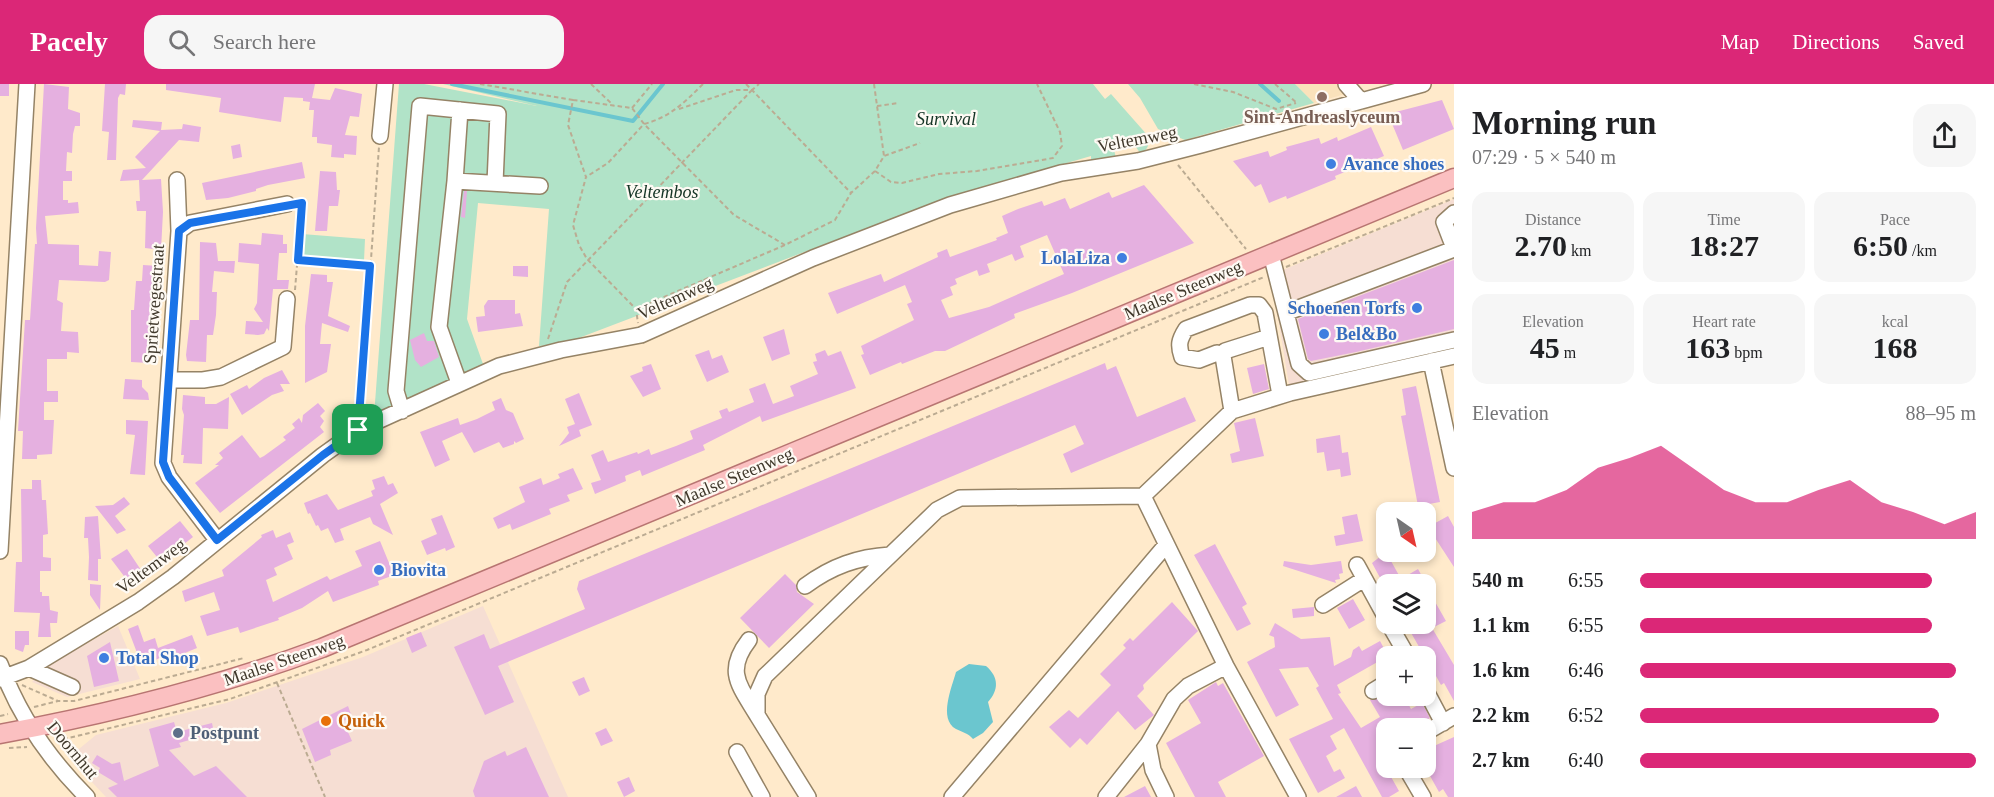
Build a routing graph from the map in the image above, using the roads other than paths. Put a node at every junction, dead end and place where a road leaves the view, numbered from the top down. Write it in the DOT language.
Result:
graph roads {
  1 [pos="27,84"];
  2 [pos="385,84"];
  3 [pos="1346,84"];
  4 [pos="1423,84"];
  5 [pos="1361,101"];
  6 [pos="460,110"];
  7 [pos="380,136"];
  8 [pos="1454,177"];
  9 [pos="177,180"];
  10 [pos="455,181"];
  11 [pos="495,183"];
  12 [pos="540,186"];
  13 [pos="287,204"];
  14 [pos="1449,218"];
  15 [pos="179,231"];
  16 [pos="1454,249"];
  17 [pos="1271,254"];
  18 [pos="287,298"];
  19 [pos="1295,309"];
  20 [pos="1269,338"];
  21 [pos="1454,340"];
  22 [pos="1223,356"];
  23 [pos="1454,356"];
  24 [pos="1431,362"];
  25 [pos="169,380"];
  26 [pos="459,383"];
  27 [pos="1285,394"];
  28 [pos="402,411"];
  29 [pos="1232,411"];
  30 [pos="1454,468"];
  31 [pos="1143,496"];
  32 [pos="217,540"];
  33 [pos="1166,545"];
  34 [pos="0,551"];
  35 [pos="891,555"];
  36 [pos="1357,566"];
  37 [pos="1364,579"];
  38 [pos="806,586"];
  39 [pos="1376,600"];
  40 [pos="1323,605"];
  41 [pos="749,640"];
  42 [pos="1226,666"];
  43 [pos="29,668"];
  44 [pos="2,674"];
  45 [pos="72,687"];
  46 [pos="1436,703"];
  47 [pos="757,715"];
  48 [pos="1448,719"];
  49 [pos="30,729"];
  50 [pos="0,734"];
  51 [pos="1148,744"];
  52 [pos="737,752"];
  53 [pos="1412,778"];
  54 [pos="87,797"];
  55 [pos="762,797"];
  56 [pos="807,797"];
  57 [pos="952,797"];
  58 [pos="1106,797"];
  59 [pos="1166,797"];
  60 [pos="1298,797"];
  61 [pos="1423,797"];
  1 -- 34 [label="street"];
  2 -- 7 [label="street"];
  3 -- 5 [label="street"];
  4 -- 5 [label="street, Veltemweg"];
  5 -- 26 [label="street, Veltemweg"];
  6 -- 10 [label="street"];
  6 -- 11 [label="street"];
  6 -- 28 [label="street"];
  8 -- 17 [label="main road, Maalse Steenweg"];
  9 -- 15 [label="street, Sprietwegestraat"];
  10 -- 11 [label="street"];
  10 -- 26 [label="street"];
  11 -- 12 [label="street"];
  13 -- 15 [label="street, Sprietwegestraat"];
  14 -- 16 [label="street"];
  15 -- 25 [label="street, Sprietwegestraat"];
  16 -- 19 [label="street"];
  17 -- 19 [label="street"];
  17 -- 49 [label="main road, Maalse Steenweg"];
  18 -- 25 [label="street, Sprietwegestraat"];
  19 -- 21 [label="street"];
  20 -- 22 [label="street"];
  20 -- 22 [label="street"];
  20 -- 27 [label="street"];
  22 -- 29 [label="street"];
  23 -- 24 [label="street"];
  24 -- 27 [label="street"];
  24 -- 30 [label="street"];
  25 -- 32 [label="street, Sprietwegestraat"];
  26 -- 28 [label="street, Veltemweg"];
  27 -- 29 [label="street"];
  28 -- 32 [label="street, Veltemweg"];
  29 -- 31 [label="street"];
  31 -- 33 [label="street"];
  31 -- 35 [label="street"];
  32 -- 43 [label="street, Veltemweg"];
  33 -- 42 [label="street"];
  33 -- 57 [label="street"];
  35 -- 38 [label="street"];
  35 -- 47 [label="street"];
  36 -- 37 [label="street"];
  37 -- 39 [label="street"];
  37 -- 40 [label="street"];
  41 -- 47 [label="street"];
  42 -- 51 [label="street"];
  42 -- 60 [label="street"];
  43 -- 44 [label="street, Veltemweg"];
  43 -- 45 [label="street"];
  44 -- 49 [label="street, Doornhut"];
  46 -- 48 [label="street"];
  47 -- 56 [label="street"];
  49 -- 50 [label="main road, Maalse Steenweg"];
  49 -- 54 [label="street, Doornhut"];
  51 -- 58 [label="street"];
  51 -- 59 [label="street"];
  52 -- 55 [label="street"];
  53 -- 61 [label="street"];
}
